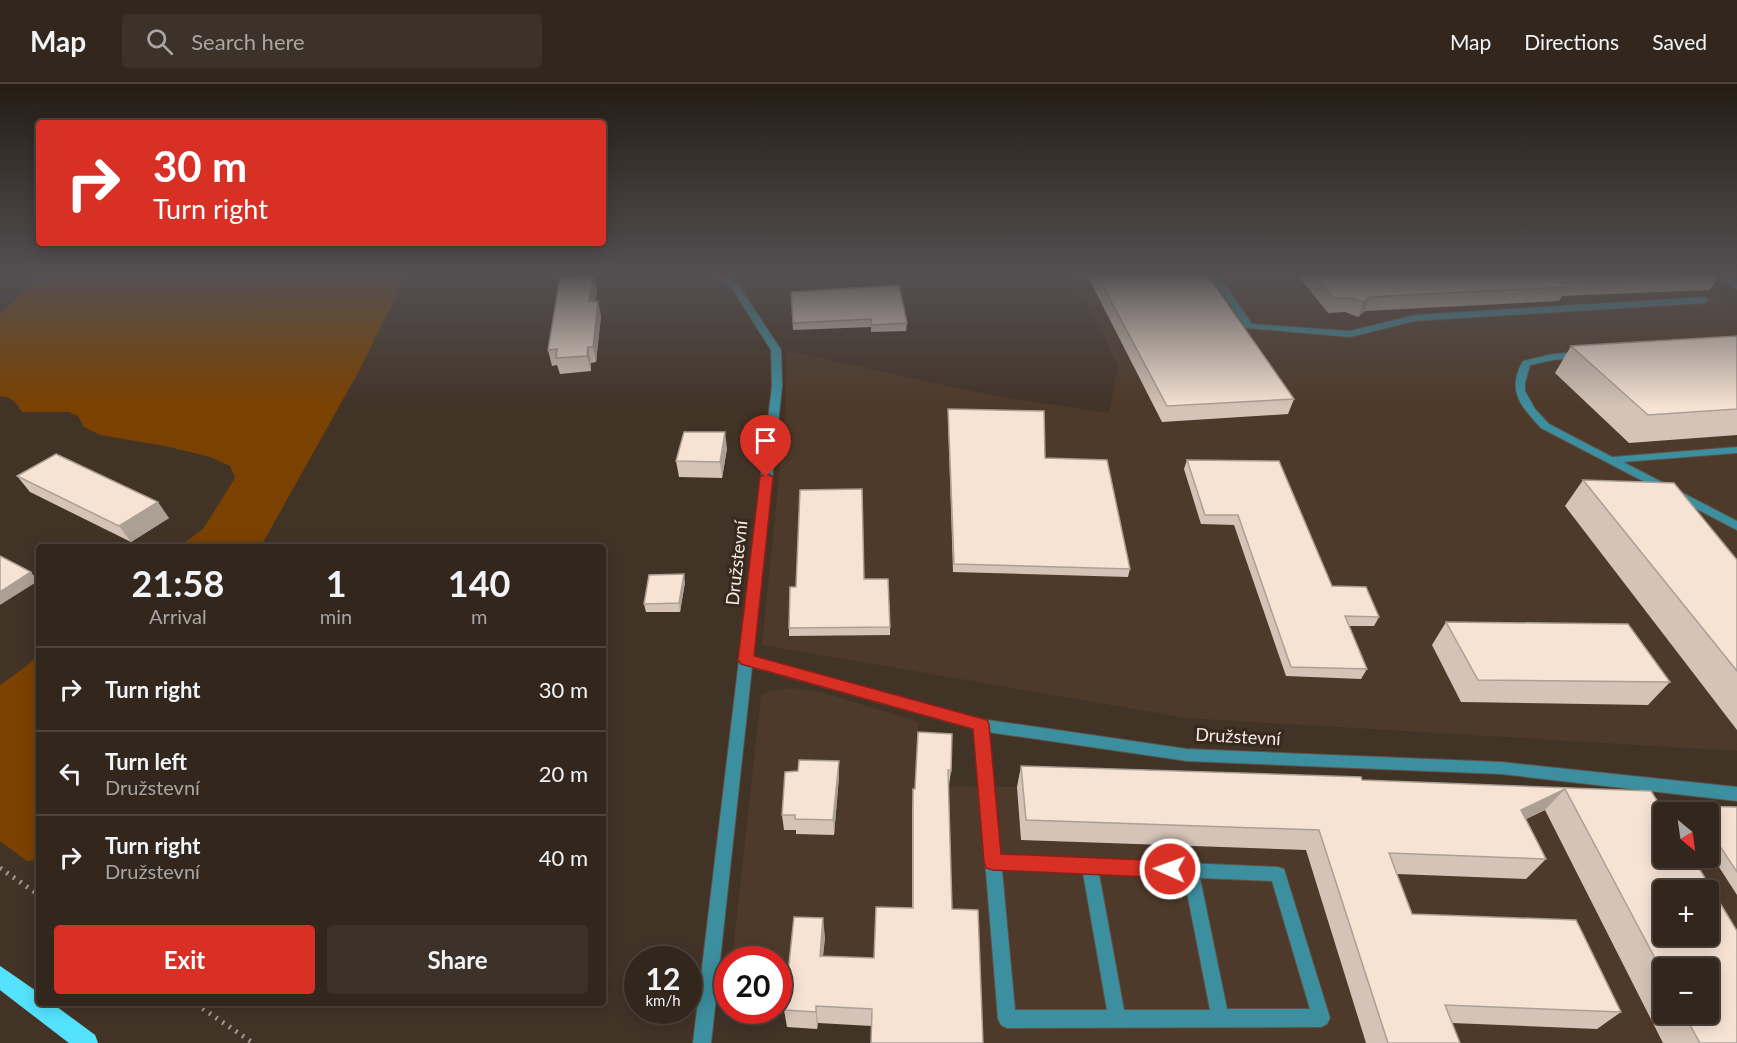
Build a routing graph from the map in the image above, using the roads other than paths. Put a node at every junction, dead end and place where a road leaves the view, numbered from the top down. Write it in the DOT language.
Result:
graph roads {
  1 [pos="755,318"];
  2 [pos="1243,318"];
  3 [pos="1419,318"];
  4 [pos="1587,354"];
  5 [pos="1737,450"];
  6 [pos="1610,460"];
  7 [pos="1737,526"];
  8 [pos="746,660"];
  9 [pos="981,724"];
  10 [pos="1737,794"];
  11 [pos="993,862"];
  12 [pos="1090,866"];
  13 [pos="1190,870"];
  14 [pos="0,977"];
  15 [pos="36,1004"];
  16 [pos="38,1006"];
  17 [pos="1117,1018"];
  18 [pos="1220,1018"];
  19 [pos="87,1043"];
  20 [pos="702,1043"];
  1 -- 8 [label="street, Družstevní"];
  2 -- 3 [label="street"];
  4 -- 6 [label="street"];
  5 -- 6 [label="street"];
  6 -- 7 [label="street"];
  8 -- 9 [label="street, Družstevní"];
  8 -- 20 [label="street, Družstevní"];
  9 -- 10 [label="street, Družstevní"];
  9 -- 11 [label="street"];
  11 -- 12 [label="street"];
  11 -- 17 [label="street"];
  12 -- 13 [label="street"];
  12 -- 17 [label="street"];
  13 -- 18 [label="street"];
  13 -- 18 [label="street"];
  14 -- 15 [label="main road"];
  16 -- 19 [label="main road"];
  17 -- 18 [label="street"];
}
